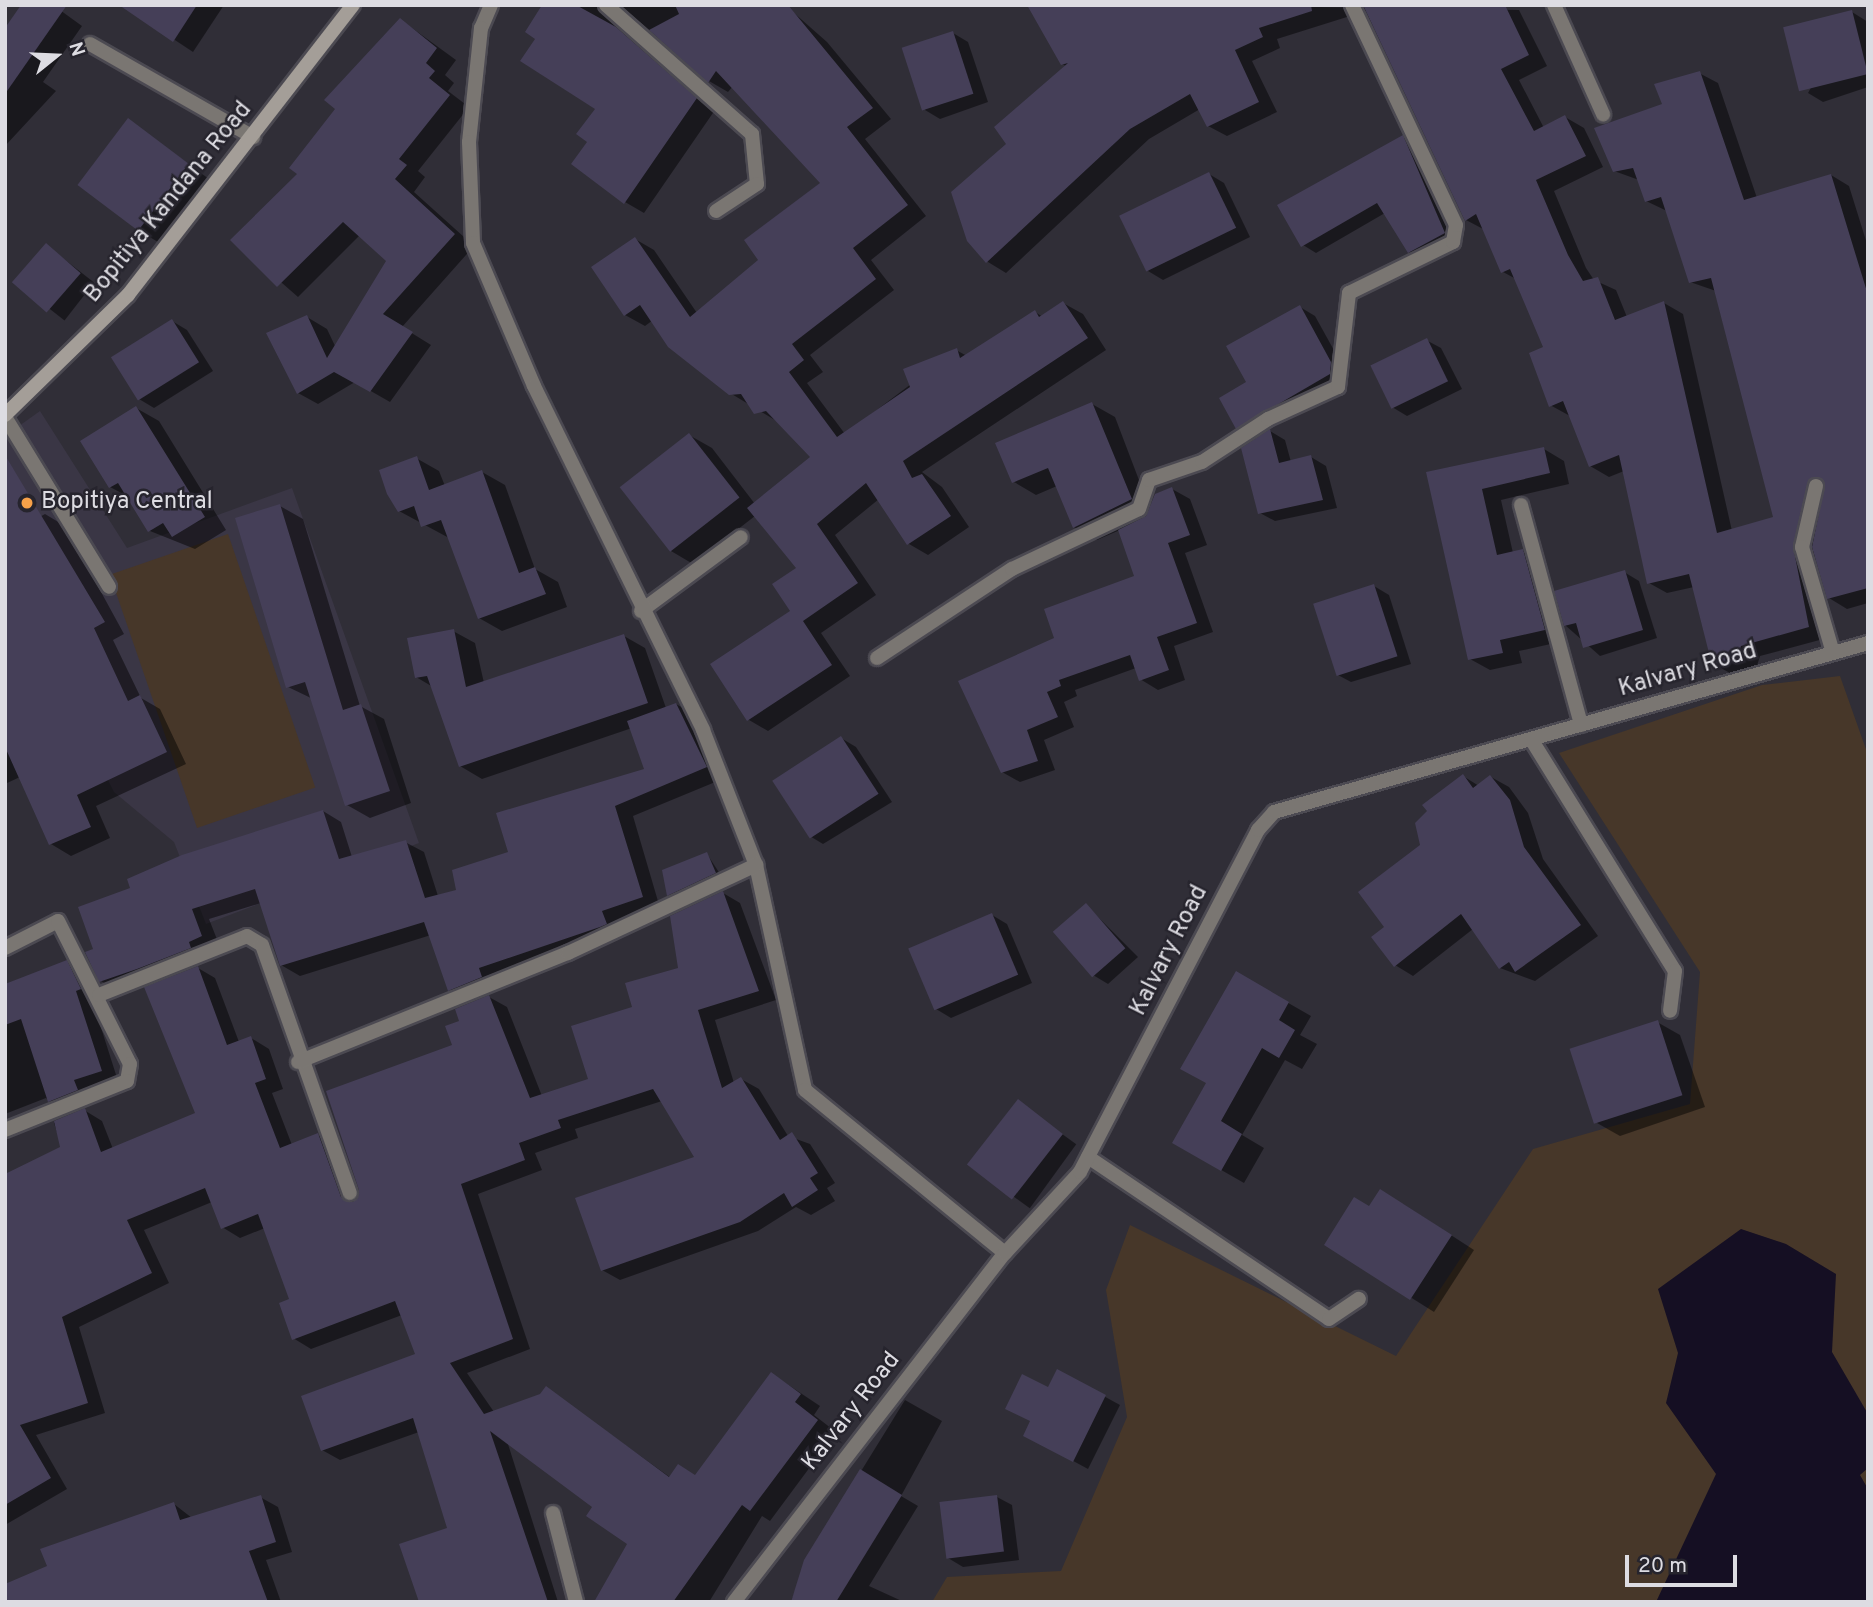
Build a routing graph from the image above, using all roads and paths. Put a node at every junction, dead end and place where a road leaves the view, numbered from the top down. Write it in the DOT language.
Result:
graph roads {
  1 [pos="353,5"];
  2 [pos="491,5"];
  3 [pos="606,5"];
  4 [pos="1352,5"];
  5 [pos="1554,5"];
  6 [pos="90,44"];
  7 [pos="1603,114"];
  8 [pos="253,137"];
  9 [pos="716,212"];
  10 [pos="5,416"];
  11 [pos="1816,486"];
  12 [pos="1521,505"];
  13 [pos="741,537"];
  14 [pos="109,587"];
  15 [pos="641,611"];
  16 [pos="1868,643"];
  17 [pos="1833,653"];
  18 [pos="877,658"];
  19 [pos="1581,725"];
  20 [pos="1531,739"];
  21 [pos="756,865"];
  22 [pos="5,948"];
  23 [pos="99,995"];
  24 [pos="1670,1011"];
  25 [pos="298,1062"];
  26 [pos="5,1130"];
  27 [pos="1088,1157"];
  28 [pos="350,1193"];
  29 [pos="1005,1253"];
  30 [pos="1359,1299"];
  31 [pos="554,1513"];
  32 [pos="576,1602"];
  33 [pos="734,1602"];
  1 -- 8 [label="main road, Bopitiya Kandana Road"];
  2 -- 15 [label="street"];
  3 -- 9 [label="street"];
  4 -- 18 [label="street"];
  5 -- 7 [label="street"];
  6 -- 8 [label="street"];
  8 -- 10 [label="main road, Bopitiya Kandana Road"];
  10 -- 14 [label="street"];
  11 -- 17 [label="street"];
  12 -- 19 [label="street"];
  13 -- 15 [label="street"];
  15 -- 21 [label="street"];
  16 -- 17 [label="street, Kalvary Road"];
  17 -- 19 [label="street, Kalvary Road"];
  19 -- 20 [label="street, Kalvary Road"];
  20 -- 24 [label="street"];
  20 -- 27 [label="street, Kalvary Road"];
  21 -- 25 [label="street"];
  21 -- 29 [label="street"];
  22 -- 23 [label="street"];
  23 -- 25 [label="street"];
  23 -- 26 [label="street"];
  25 -- 28 [label="street"];
  27 -- 29 [label="street, Kalvary Road"];
  27 -- 30 [label="street"];
  29 -- 33 [label="street, Kalvary Road"];
  31 -- 32 [label="street"];
}
